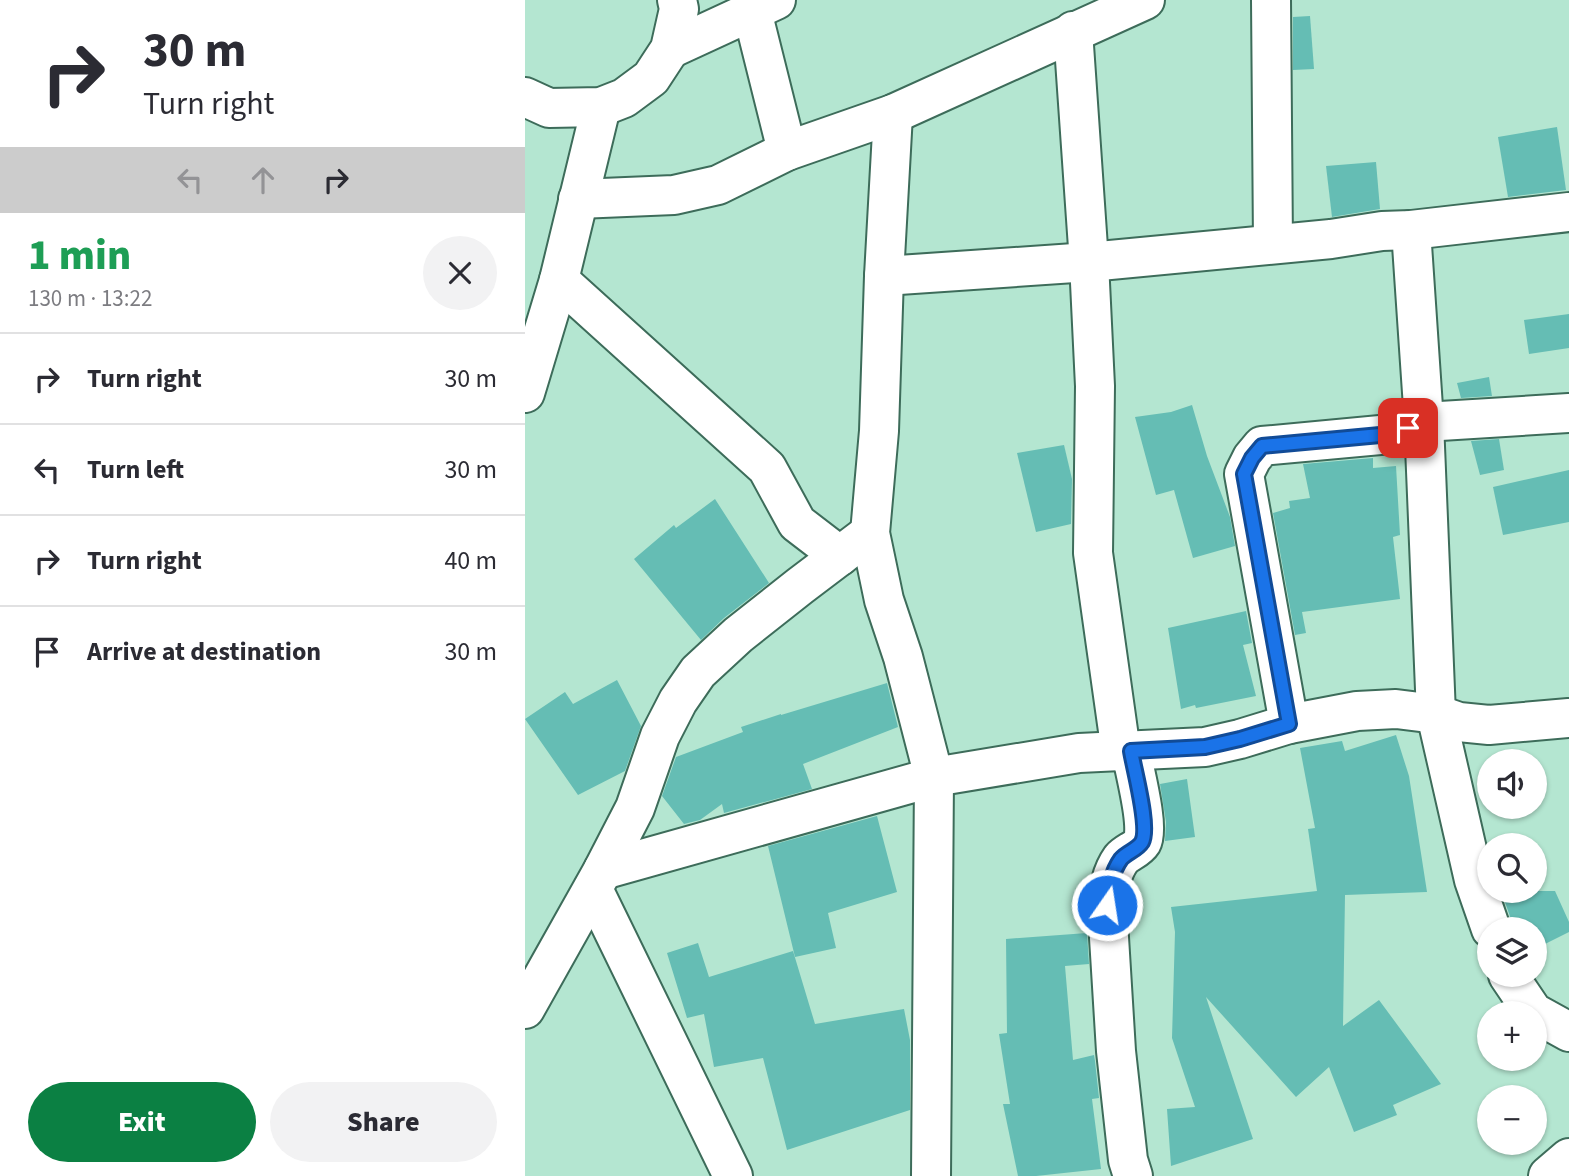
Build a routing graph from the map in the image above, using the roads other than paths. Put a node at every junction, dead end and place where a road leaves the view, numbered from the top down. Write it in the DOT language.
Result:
graph roads {
  1 [pos="677,0"];
  2 [pos="1145,0"];
  3 [pos="1271,0"];
  4 [pos="764,5"];
  5 [pos="1073,31"];
  6 [pos="670,49"];
  7 [pos="525,97"];
  8 [pos="601,107"];
  9 [pos="893,114"];
  10 [pos="787,151"];
  11 [pos="578,199"];
  12 [pos="1569,212"];
  13 [pos="1411,230"];
  14 [pos="1273,244"];
  15 [pos="1089,262"];
  16 [pos="884,276"];
  17 [pos="559,280"];
  18 [pos="525,393"];
  19 [pos="1569,413"];
  20 [pos="1424,422"];
  21 [pos="870,533"];
  22 [pos="840,556"];
  23 [pos="1436,714"];
  24 [pos="1569,718"];
  25 [pos="1289,724"];
  26 [pos="1126,752"];
  27 [pos="935,777"];
  28 [pos="598,880"];
  29 [pos="1486,917"];
  30 [pos="1516,987"];
  31 [pos="525,1009"];
  32 [pos="1569,1032"];
  33 [pos="1569,1158"];
  34 [pos="733,1176"];
  35 [pos="931,1176"];
  36 [pos="1133,1176"];
  37 [pos="1548,1176"];
  1 -- 6 [label="street"];
  2 -- 5 [label="street"];
  3 -- 14 [label="street"];
  4 -- 6 [label="street"];
  4 -- 10 [label="street"];
  5 -- 9 [label="street"];
  5 -- 15 [label="street"];
  6 -- 8 [label="street"];
  7 -- 8 [label="street"];
  8 -- 11 [label="street"];
  9 -- 10 [label="street"];
  9 -- 16 [label="street"];
  10 -- 11 [label="street"];
  11 -- 17 [label="street"];
  12 -- 13 [label="street"];
  13 -- 14 [label="street"];
  13 -- 20 [label="street"];
  14 -- 15 [label="street"];
  15 -- 16 [label="street"];
  15 -- 26 [label="street"];
  16 -- 21 [label="street"];
  17 -- 18 [label="street"];
  17 -- 22 [label="street"];
  19 -- 20 [label="street"];
  20 -- 23 [label="street"];
  20 -- 25 [label="street"];
  21 -- 22 [label="street"];
  21 -- 27 [label="street"];
  22 -- 28 [label="street"];
  23 -- 24 [label="street"];
  23 -- 25 [label="street"];
  23 -- 29 [label="street"];
  25 -- 26 [label="street"];
  26 -- 27 [label="street"];
  26 -- 36 [label="street"];
  27 -- 28 [label="street"];
  27 -- 35 [label="street"];
  28 -- 31 [label="street"];
  28 -- 34 [label="street"];
  30 -- 32 [label="street"];
  33 -- 37 [label="street"];
}
